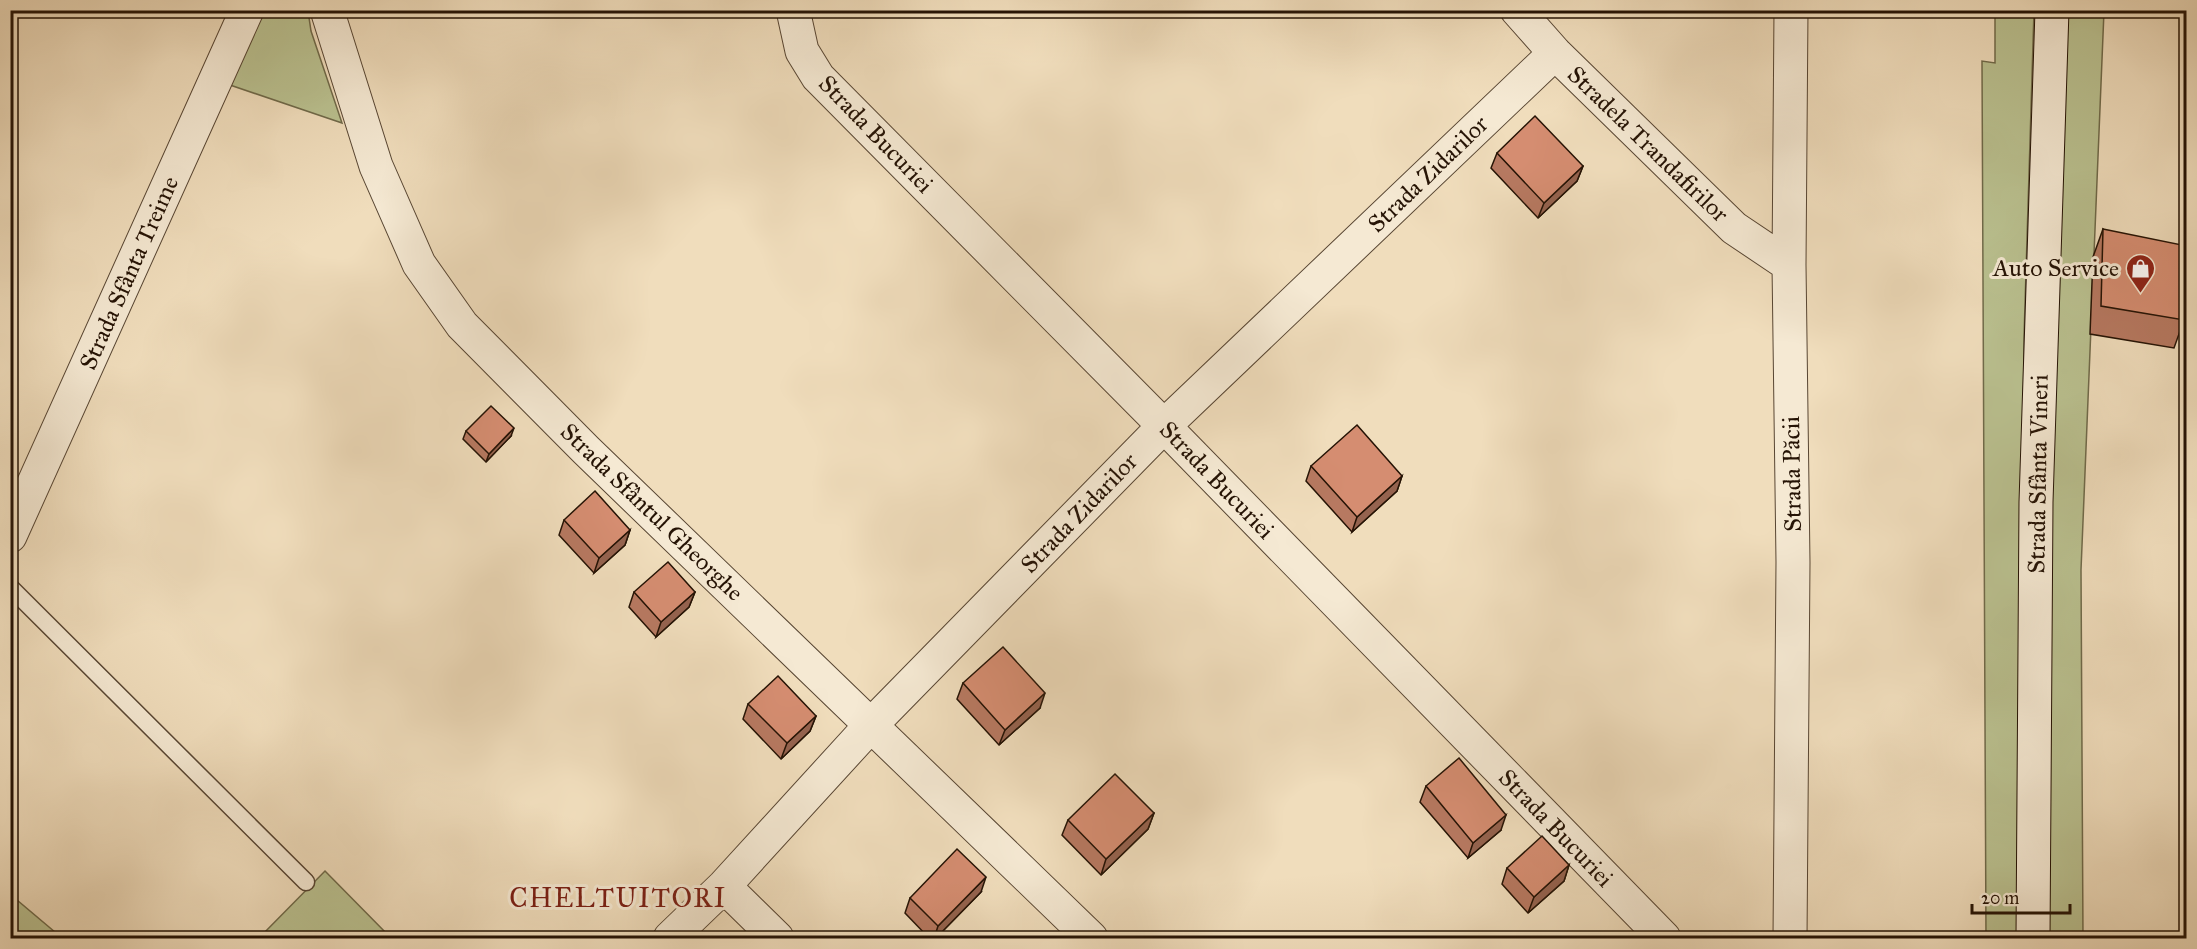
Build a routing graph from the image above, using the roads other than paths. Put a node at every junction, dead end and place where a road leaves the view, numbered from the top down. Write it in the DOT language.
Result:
graph roads {
  1 [pos="246,10"];
  2 [pos="327,10"];
  3 [pos="793,10"];
  4 [pos="1517,10"];
  5 [pos="1791,10"];
  6 [pos="2052,10"];
  7 [pos="1555,53"];
  8 [pos="1789,265"];
  9 [pos="1164,426"];
  10 [pos="10,536"];
  11 [pos="10,587"];
  12 [pos="872,724"];
  13 [pos="306,882"];
  14 [pos="724,886"];
  15 [pos="670,939"];
  16 [pos="777,939"];
  17 [pos="1091,939"];
  18 [pos="1664,939"];
  19 [pos="1790,939"];
  20 [pos="2033,939"];
  1 -- 10 [label="street, Strada Sfânta Treime"];
  2 -- 12 [label="street, Strada Sfântul Gheorghe"];
  3 -- 9 [label="street, Strada Bucuriei"];
  4 -- 7 [label="street, Stradela Trandafirilor"];
  5 -- 8 [label="street, Strada Păcii"];
  6 -- 20 [label="street, Strada Sfânta Vineri"];
  7 -- 8 [label="street, Stradela Trandafirilor"];
  7 -- 9 [label="street, Strada Zidarilor"];
  8 -- 19 [label="street, Strada Păcii"];
  9 -- 12 [label="street, Strada Zidarilor"];
  9 -- 18 [label="street, Strada Bucuriei"];
  11 -- 13 [label="lane"];
  12 -- 14 [label="street, Strada Zidarilor"];
  12 -- 17 [label="street, Strada Sfântul Gheorghe"];
  14 -- 15 [label="street, Strada Zidarilor"];
  14 -- 16 [label="street"];
}
